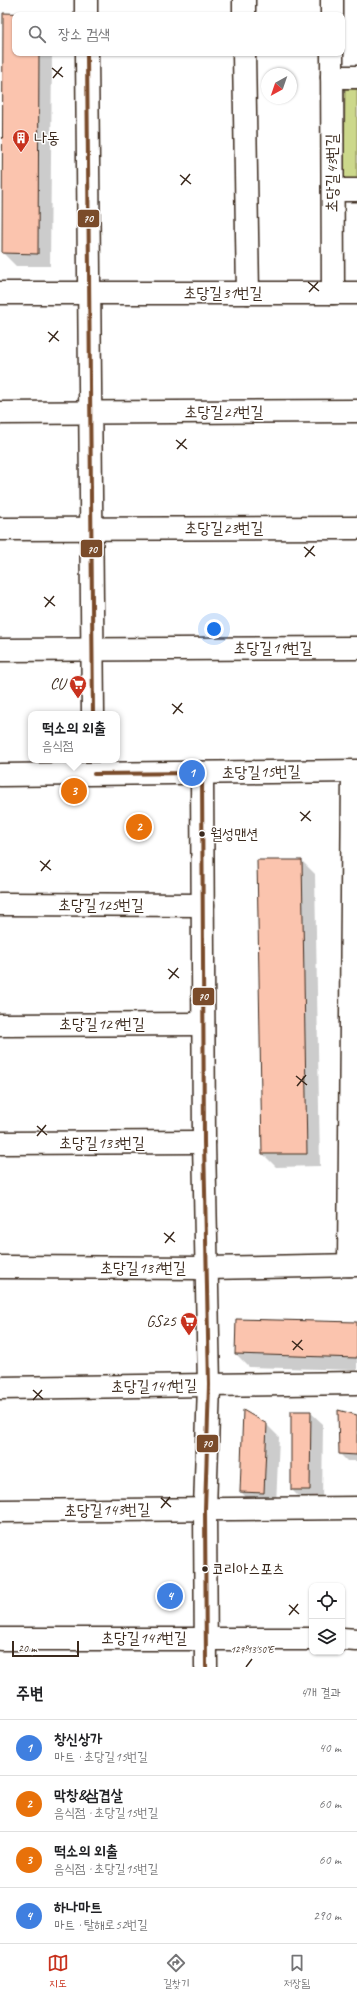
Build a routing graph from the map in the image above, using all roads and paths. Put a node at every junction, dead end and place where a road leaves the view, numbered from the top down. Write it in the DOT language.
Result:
graph roads {
  1 [pos="86,0"];
  2 [pos="244,0"];
  3 [pos="332,0"];
  4 [pos="86,12"];
  5 [pos="244,12"];
  6 [pos="332,12"];
  7 [pos="87,56"];
  8 [pos="244,56"];
  9 [pos="332,56"];
  10 [pos="332,77"];
  11 [pos="357,77"];
  12 [pos="332,190"];
  13 [pos="357,190"];
  14 [pos="89,293"];
  15 [pos="248,293"];
  16 [pos="333,293"];
  17 [pos="357,293"];
  18 [pos="0,294"];
  19 [pos="357,411"];
  20 [pos="90,413"];
  21 [pos="0,414"];
  22 [pos="91,528"];
  23 [pos="357,528"];
  24 [pos="0,529"];
  25 [pos="357,648"];
  26 [pos="92,649"];
  27 [pos="0,650"];
  28 [pos="93,711"];
  29 [pos="94,767"];
  30 [pos="355,772"];
  31 [pos="202,773"];
  32 [pos="0,775"];
  33 [pos="0,904"];
  34 [pos="203,905"];
  35 [pos="0,1024"];
  36 [pos="203,1024"];
  37 [pos="204,1142"];
  38 [pos="0,1143"];
  39 [pos="353,1265"];
  40 [pos="0,1267"];
  41 [pos="207,1268"];
  42 [pos="357,1384"];
  43 [pos="209,1385"];
  44 [pos="0,1388"];
  45 [pos="206,1508"];
  46 [pos="357,1508"];
  47 [pos="0,1511"];
  48 [pos="206,1638"];
  49 [pos="0,1639"];
  50 [pos="309,1639"];
  51 [pos="345,1640"];
  52 [pos="357,1640"];
  53 [pos="206,1667"];
  1 -- 4 [label="street"];
  2 -- 5 [label="street"];
  3 -- 6 [label="street"];
  7 -- 14 [label="street"];
  8 -- 15 [label="street"];
  9 -- 10 [label="street, 초당길43번길"];
  10 -- 11 [label="street"];
  10 -- 12 [label="street, 초당길43번길"];
  12 -- 13 [label="street"];
  12 -- 16 [label="street, 초당길43번길"];
  14 -- 15 [label="street, 초당길31번길"];
  14 -- 18 [label="street, 초당길31번길"];
  14 -- 20 [label="street"];
  15 -- 16 [label="street, 초당길31번길"];
  16 -- 17 [label="street, 초당길31번길"];
  19 -- 20 [label="street, 초당길27번길"];
  20 -- 21 [label="street, 초당길27번길"];
  20 -- 22 [label="street"];
  22 -- 23 [label="street, 초당길23번길"];
  22 -- 24 [label="street, 초당길23번길"];
  22 -- 26 [label="street"];
  25 -- 26 [label="street, 초당길19번길"];
  26 -- 27 [label="street, 초당길19번길"];
  26 -- 28 [label="street"];
  29 -- 31 [label="street, 초당길15번길"];
  29 -- 32 [label="street, 초당길15번길"];
  30 -- 31 [label="street, 초당길15번길"];
  30 -- 39 [label="street, 초당길15번길"];
  31 -- 34 [label="street"];
  33 -- 34 [label="street, 초당길125번길"];
  34 -- 36 [label="street"];
  35 -- 36 [label="street, 초당길129번길"];
  36 -- 37 [label="street"];
  37 -- 38 [label="street, 초당길133번길"];
  37 -- 41 [label="street"];
  39 -- 41 [label="street, 초당길137번길"];
  40 -- 41 [label="street, 초당길137번길"];
  41 -- 43 [label="street"];
  42 -- 43 [label="street, 초당길141번길"];
  43 -- 44 [label="street, 초당길141번길"];
  43 -- 45 [label="street"];
  45 -- 46 [label="street, 초당길143번길"];
  45 -- 47 [label="street, 초당길143번길"];
  45 -- 48 [label="street"];
  48 -- 49 [label="street, 초당길147번길"];
  48 -- 50 [label="street, 초당길147번길"];
  48 -- 53 [label="street"];
  51 -- 52 [label="street"];
}
